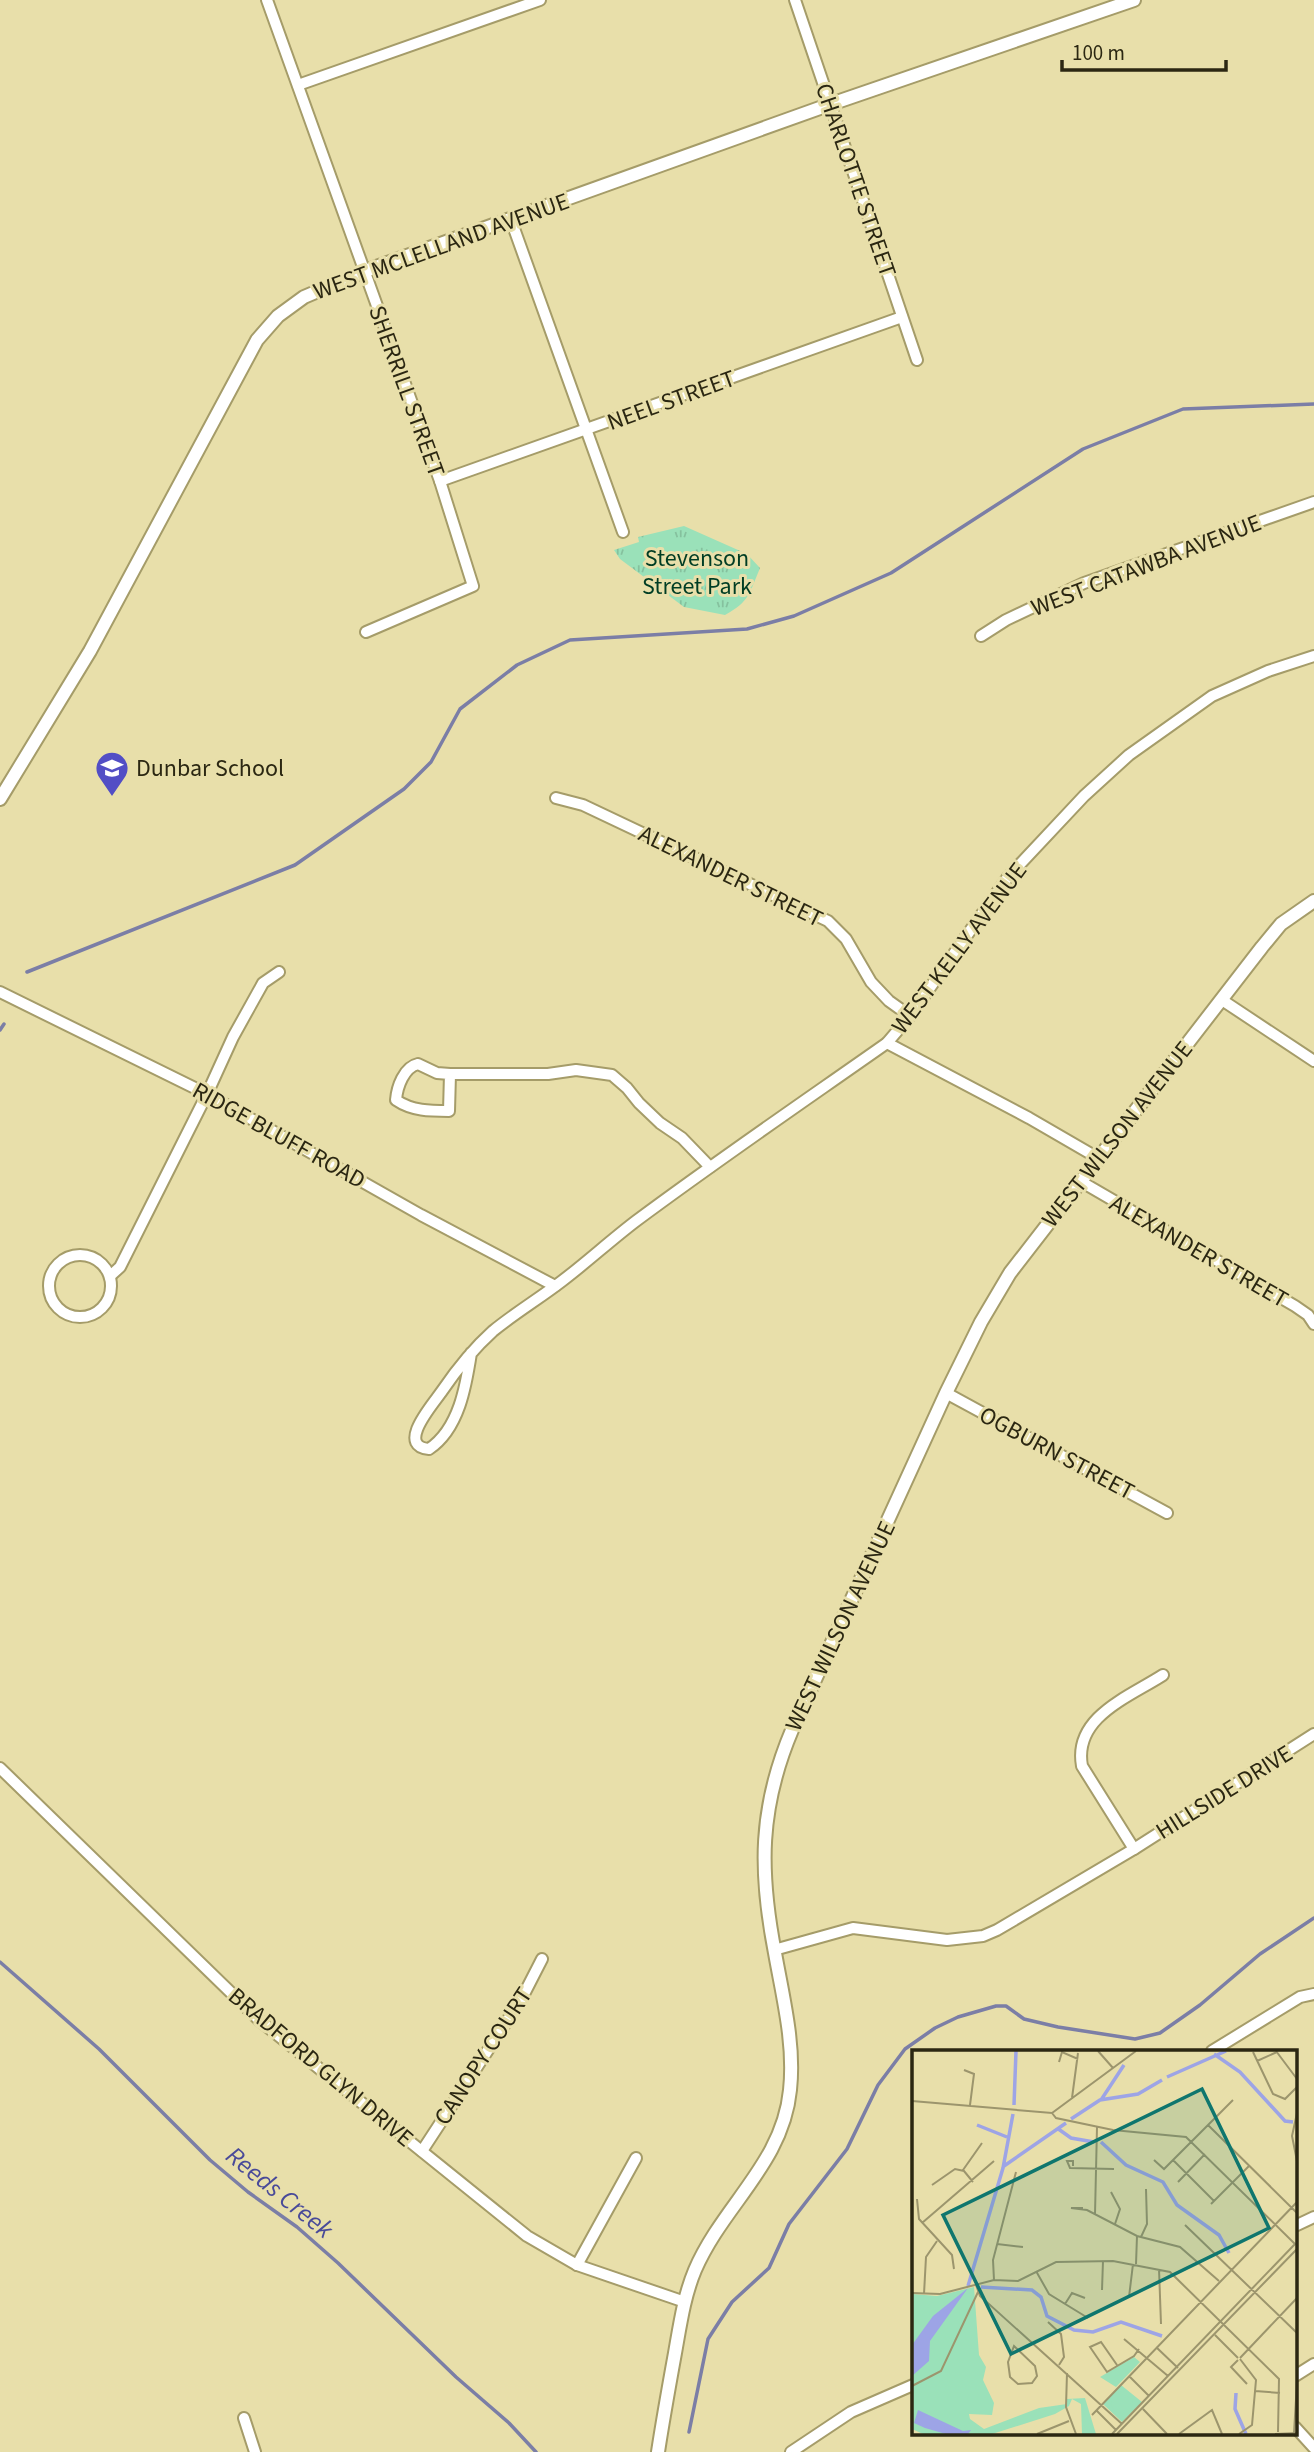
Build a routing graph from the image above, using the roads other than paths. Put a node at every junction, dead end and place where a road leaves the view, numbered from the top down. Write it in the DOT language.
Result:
graph roads {
  1 [pos="267,0"];
  2 [pos="540,0"];
  3 [pos="795,0"];
  4 [pos="1134,0"];
  5 [pos="298,85"];
  6 [pos="831,104"];
  7 [pos="511,220"];
  8 [pos="365,271"];
  9 [pos="902,317"];
  10 [pos="917,360"];
  11 [pos="587,430"];
  12 [pos="440,481"];
  13 [pos="1314,502"];
  14 [pos="623,531"];
  15 [pos="366,632"];
  16 [pos="981,636"];
  17 [pos="1314,656"];
  18 [pos="556,798"];
  19 [pos="0,799"];
  20 [pos="1314,901"];
  21 [pos="279,972"];
  22 [pos="0,992"];
  23 [pos="1222,1000"];
  24 [pos="910,1016"];
  25 [pos="887,1043"];
  26 [pos="1314,1061"];
  27 [pos="450,1074"];
  28 [pos="207,1094"];
  29 [pos="1098,1158"];
  30 [pos="710,1167"];
  31 [pos="1080,1181"];
  32 [pos="110,1276"];
  33 [pos="555,1286"];
  34 [pos="1314,1324"];
  35 [pos="471,1353"];
  36 [pos="946,1393"];
  37 [pos="1167,1513"];
  38 [pos="1163,1675"];
  39 [pos="1314,1734"];
  40 [pos="0,1768"];
  41 [pos="1134,1849"];
  42 [pos="774,1950"];
  43 [pos="542,1959"];
  44 [pos="1314,1994"];
  45 [pos="1214,2050"];
  46 [pos="422,2151"];
  47 [pos="636,2158"];
  48 [pos="1314,2217"];
  49 [pos="1296,2226"];
  50 [pos="577,2265"];
  51 [pos="685,2302"];
  52 [pos="1314,2364"];
  53 [pos="1296,2375"];
  54 [pos="912,2385"];
  55 [pos="244,2418"];
  56 [pos="1296,2428"];
  57 [pos="1314,2448"];
  58 [pos="255,2452"];
  59 [pos="658,2452"];
  60 [pos="791,2452"];
  1 -- 5 [label="street, SHERRILL STREET"];
  2 -- 5 [label="street"];
  3 -- 6 [label="street, CHARLOTTE STREET"];
  4 -- 6 [label="street, WEST MCLELLAND AVENUE"];
  5 -- 8 [label="street, SHERRILL STREET"];
  6 -- 7 [label="street, WEST MCLELLAND AVENUE"];
  6 -- 9 [label="street, CHARLOTTE STREET"];
  7 -- 8 [label="street, WEST MCLELLAND AVENUE"];
  7 -- 11 [label="street"];
  8 -- 12 [label="street, SHERRILL STREET"];
  8 -- 19 [label="street, WEST MCLELLAND AVENUE"];
  9 -- 10 [label="street, CHARLOTTE STREET"];
  9 -- 11 [label="street, NEEL STREET"];
  11 -- 12 [label="street, NEEL STREET"];
  11 -- 14 [label="street"];
  12 -- 15 [label="street, SHERRILL STREET"];
  13 -- 16 [label="street, WEST CATAWBA AVENUE"];
  17 -- 24 [label="street, WEST KELLY AVENUE"];
  18 -- 24 [label="street, ALEXANDER STREET"];
  20 -- 23 [label="street, WEST WILSON AVENUE"];
  21 -- 28 [label="street"];
  22 -- 28 [label="street, RIDGE BLUFF ROAD"];
  23 -- 26 [label="street"];
  23 -- 29 [label="street, WEST WILSON AVENUE"];
  24 -- 25 [label="street, WEST KELLY AVENUE"];
  25 -- 29 [label="street, ALEXANDER STREET"];
  25 -- 30 [label="street, WEST KELLY AVENUE"];
  27 -- 27 [label="street"];
  27 -- 30 [label="street"];
  28 -- 32 [label="street"];
  28 -- 33 [label="street, RIDGE BLUFF ROAD"];
  29 -- 31 [label="street, WEST WILSON AVENUE"];
  30 -- 33 [label="street, WEST KELLY AVENUE"];
  31 -- 34 [label="street, ALEXANDER STREET"];
  31 -- 36 [label="street, WEST WILSON AVENUE"];
  32 -- 32 [label="street"];
  33 -- 35 [label="street, WEST KELLY AVENUE"];
  35 -- 35 [label="street, WEST KELLY AVENUE"];
  36 -- 37 [label="street, OGBURN STREET"];
  36 -- 42 [label="street, WEST WILSON AVENUE"];
  38 -- 41 [label="street, HILLSIDE DRIVE"];
  39 -- 41 [label="street, HILLSIDE DRIVE"];
  40 -- 46 [label="street, BRADFORD GLYN DRIVE"];
  41 -- 42 [label="street, HILLSIDE DRIVE"];
  42 -- 51 [label="street, WEST WILSON AVENUE"];
  43 -- 46 [label="street, CANOPY COURT"];
  44 -- 45 [label="street"];
  46 -- 50 [label="street, BRADFORD GLYN DRIVE"];
  47 -- 50 [label="street"];
  48 -- 49 [label="street"];
  50 -- 51 [label="street, BRADFORD GLYN DRIVE"];
  51 -- 59 [label="street, WEST WILSON AVENUE"];
  52 -- 53 [label="street"];
  54 -- 60 [label="street"];
  55 -- 58 [label="street"];
  56 -- 57 [label="street"];
}
